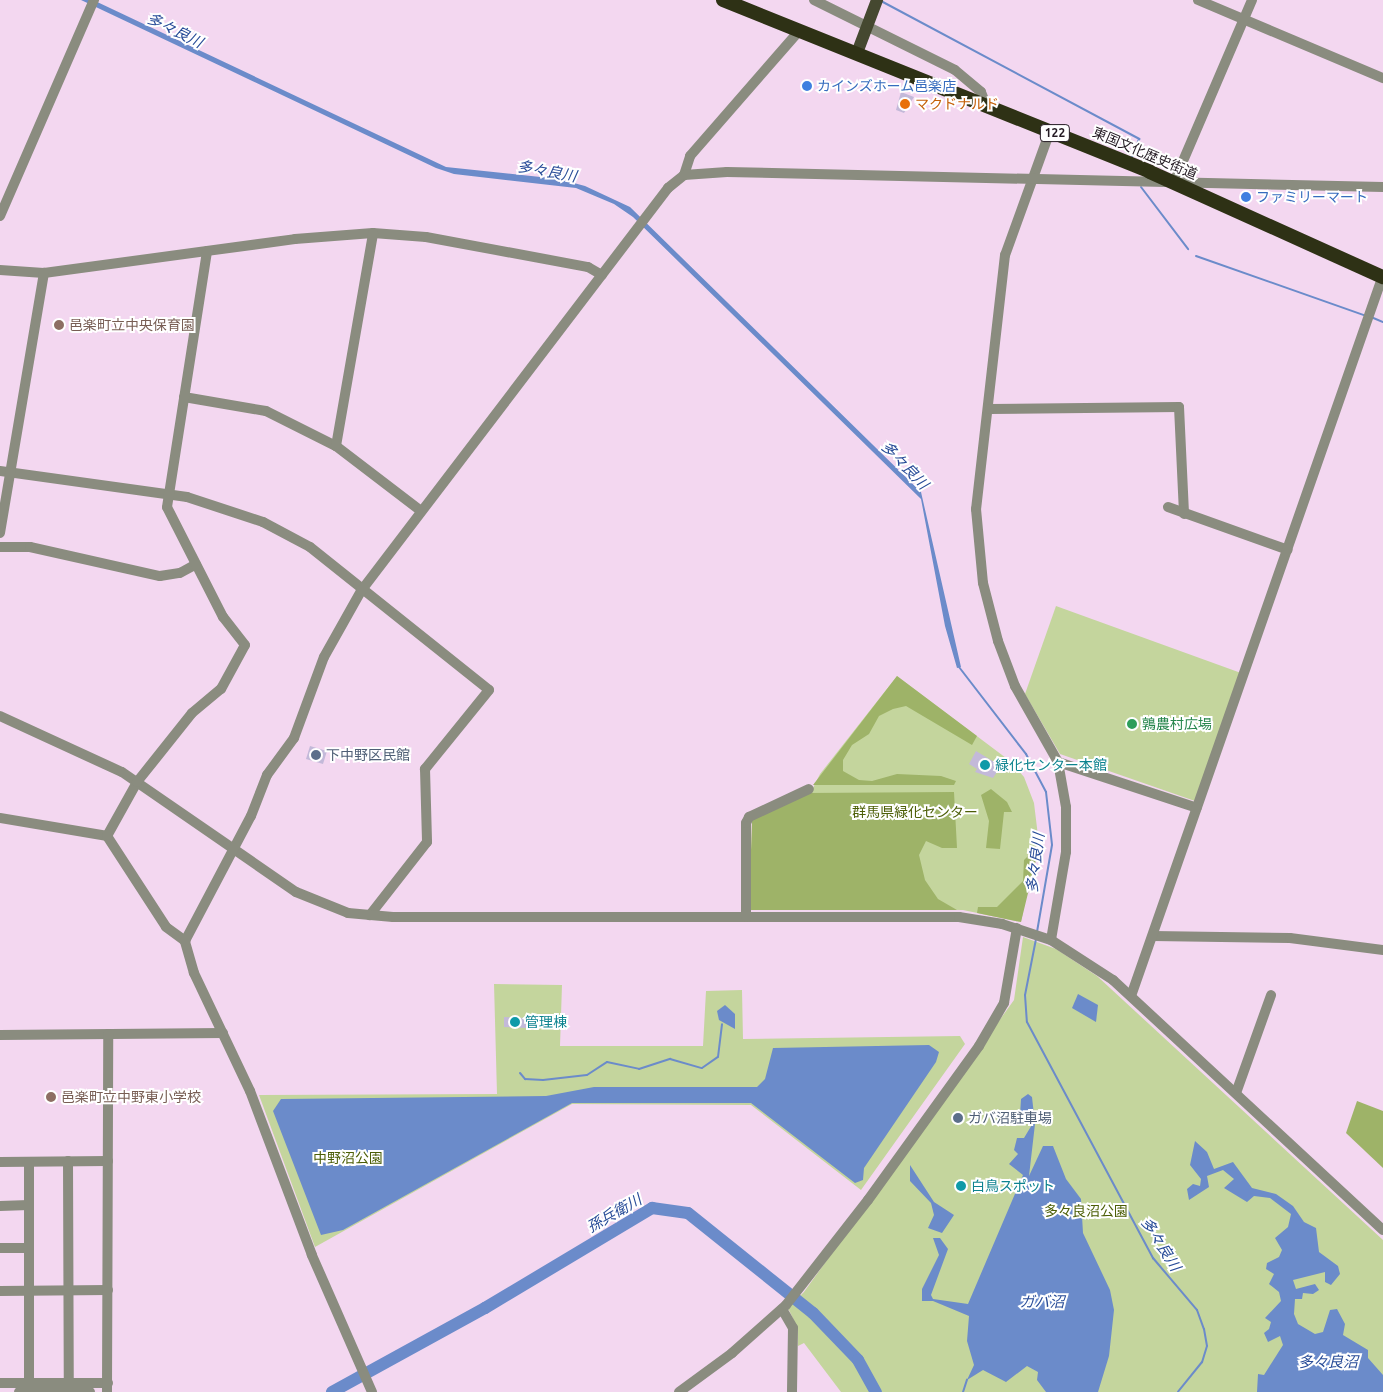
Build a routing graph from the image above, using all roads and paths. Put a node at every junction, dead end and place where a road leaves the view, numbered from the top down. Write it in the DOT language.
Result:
graph roads {
  1 [pos="94,0"];
  2 [pos="724,0"];
  3 [pos="814,0"];
  4 [pos="877,0"];
  5 [pos="1198,0"];
  6 [pos="1252,0"];
  7 [pos="750,4"];
  8 [pos="1244,20"];
  9 [pos="867,25"];
  10 [pos="800,30"];
  11 [pos="857,53"];
  12 [pos="1383,78"];
  13 [pos="986,105"];
  14 [pos="1050,131"];
  15 [pos="684,175"];
  16 [pos="1034,179"];
  17 [pos="1174,182"];
  18 [pos="1383,187"];
  19 [pos="0,216"];
  20 [pos="373,233"];
  21 [pos="207,251"];
  22 [pos="0,270"];
  23 [pos="44,273"];
  24 [pos="602,275"];
  25 [pos="1383,276"];
  26 [pos="184,397"];
  27 [pos="990,409"];
  28 [pos="336,446"];
  29 [pos="5,472"];
  30 [pos="168,495"];
  31 [pos="1168,507"];
  32 [pos="422,512"];
  33 [pos="1184,514"];
  34 [pos="0,533"];
  35 [pos="0,547"];
  36 [pos="1288,550"];
  37 [pos="196,564"];
  38 [pos="362,591"];
  39 [pos="0,716"];
  40 [pos="1058,762"];
  41 [pos="137,782"];
  42 [pos="809,789"];
  43 [pos="1197,808"];
  44 [pos="0,818"];
  45 [pos="107,836"];
  46 [pos="232,849"];
  47 [pos="370,916"];
  48 [pos="746,917"];
  49 [pos="1021,930"];
  50 [pos="1153,936"];
  51 [pos="1049,940"];
  52 [pos="185,941"];
  53 [pos="1383,950"];
  54 [pos="1271,995"];
  55 [pos="1131,996"];
  56 [pos="223,1033"];
  57 [pos="0,1034"];
  58 [pos="108,1034"];
  59 [pos="1236,1093"];
  60 [pos="68,1161"];
  61 [pos="108,1161"];
  62 [pos="0,1162"];
  63 [pos="29,1162"];
  64 [pos="29,1205"];
  65 [pos="0,1206"];
  66 [pos="1383,1230"];
  67 [pos="0,1248"];
  68 [pos="29,1248"];
  69 [pos="108,1290"];
  70 [pos="0,1291"];
  71 [pos="29,1291"];
  72 [pos="68,1291"];
  73 [pos="784,1307"];
  74 [pos="0,1383"];
  75 [pos="69,1387"];
  76 [pos="29,1388"];
  77 [pos="108,1388"];
  78 [pos="370,1388"];
  79 [pos="19,1392"];
  80 [pos="90,1392"];
  81 [pos="679,1392"];
  82 [pos="792,1392"];
  1 -- 19 [label="street"];
  2 -- 7 [label="highway, 東国文化歴史街道 / 122"];
  3 -- 9 [label="street"];
  4 -- 9 [label="main road"];
  5 -- 8 [label="street"];
  6 -- 8 [label="street"];
  7 -- 10 [label="highway, 東国文化歴史街道 / 122"];
  8 -- 12 [label="street"];
  8 -- 17 [label="street"];
  9 -- 11 [label="main road"];
  9 -- 13 [label="street"];
  10 -- 11 [label="highway, 東国文化歴史街道 / 122"];
  10 -- 15 [label="street"];
  11 -- 13 [label="highway, 東国文化歴史街道 / 122"];
  13 -- 14 [label="highway, 東国文化歴史街道 / 122"];
  14 -- 16 [label="street"];
  14 -- 17 [label="highway, 東国文化歴史街道 / 122"];
  15 -- 16 [label="street"];
  15 -- 24 [label="street"];
  16 -- 17 [label="street"];
  16 -- 27 [label="street"];
  17 -- 18 [label="street"];
  17 -- 25 [label="highway, 東国文化歴史街道 / 122"];
  20 -- 21 [label="street"];
  20 -- 24 [label="street"];
  20 -- 28 [label="street"];
  21 -- 23 [label="street"];
  21 -- 26 [label="street"];
  22 -- 23 [label="street"];
  23 -- 29 [label="street"];
  24 -- 32 [label="street"];
  25 -- 36 [label="street"];
  26 -- 28 [label="street"];
  26 -- 30 [label="street"];
  27 -- 33 [label="street"];
  27 -- 40 [label="street"];
  28 -- 32 [label="street"];
  29 -- 30 [label="street"];
  29 -- 34 [label="street"];
  30 -- 37 [label="street"];
  30 -- 38 [label="street"];
  31 -- 33 [label="street"];
  32 -- 38 [label="street"];
  33 -- 36 [label="street"];
  35 -- 37 [label="street"];
  36 -- 43 [label="street"];
  37 -- 41 [label="street"];
  38 -- 46 [label="street"];
  38 -- 47 [label="street"];
  39 -- 41 [label="street"];
  40 -- 43 [label="street"];
  40 -- 51 [label="street"];
  41 -- 45 [label="street"];
  41 -- 46 [label="street"];
  42 -- 48 [label="street"];
  43 -- 50 [label="street"];
  44 -- 45 [label="street"];
  45 -- 52 [label="street"];
  46 -- 47 [label="street"];
  46 -- 52 [label="street"];
  47 -- 48 [label="street"];
  48 -- 49 [label="street"];
  49 -- 51 [label="street"];
  49 -- 73 [label="street"];
  50 -- 53 [label="street"];
  50 -- 55 [label="street"];
  51 -- 55 [label="street"];
  52 -- 56 [label="street"];
  54 -- 59 [label="street"];
  55 -- 59 [label="street"];
  56 -- 58 [label="street"];
  56 -- 78 [label="street"];
  57 -- 58 [label="street"];
  58 -- 61 [label="street"];
  59 -- 66 [label="street"];
  60 -- 61 [label="street"];
  60 -- 63 [label="street"];
  60 -- 72 [label="street"];
  61 -- 69 [label="street"];
  62 -- 63 [label="street"];
  63 -- 64 [label="street"];
  64 -- 65 [label="street"];
  64 -- 68 [label="street"];
  67 -- 68 [label="street"];
  68 -- 71 [label="street"];
  69 -- 72 [label="street"];
  69 -- 77 [label="street"];
  70 -- 71 [label="street"];
  71 -- 72 [label="street"];
  71 -- 76 [label="street"];
  72 -- 75 [label="street"];
  73 -- 81 [label="street"];
  73 -- 82 [label="street"];
  74 -- 76 [label="street"];
  75 -- 76 [label="street"];
  75 -- 77 [label="street"];
  75 -- 80 [label="street"];
  76 -- 79 [label="street"];
}
